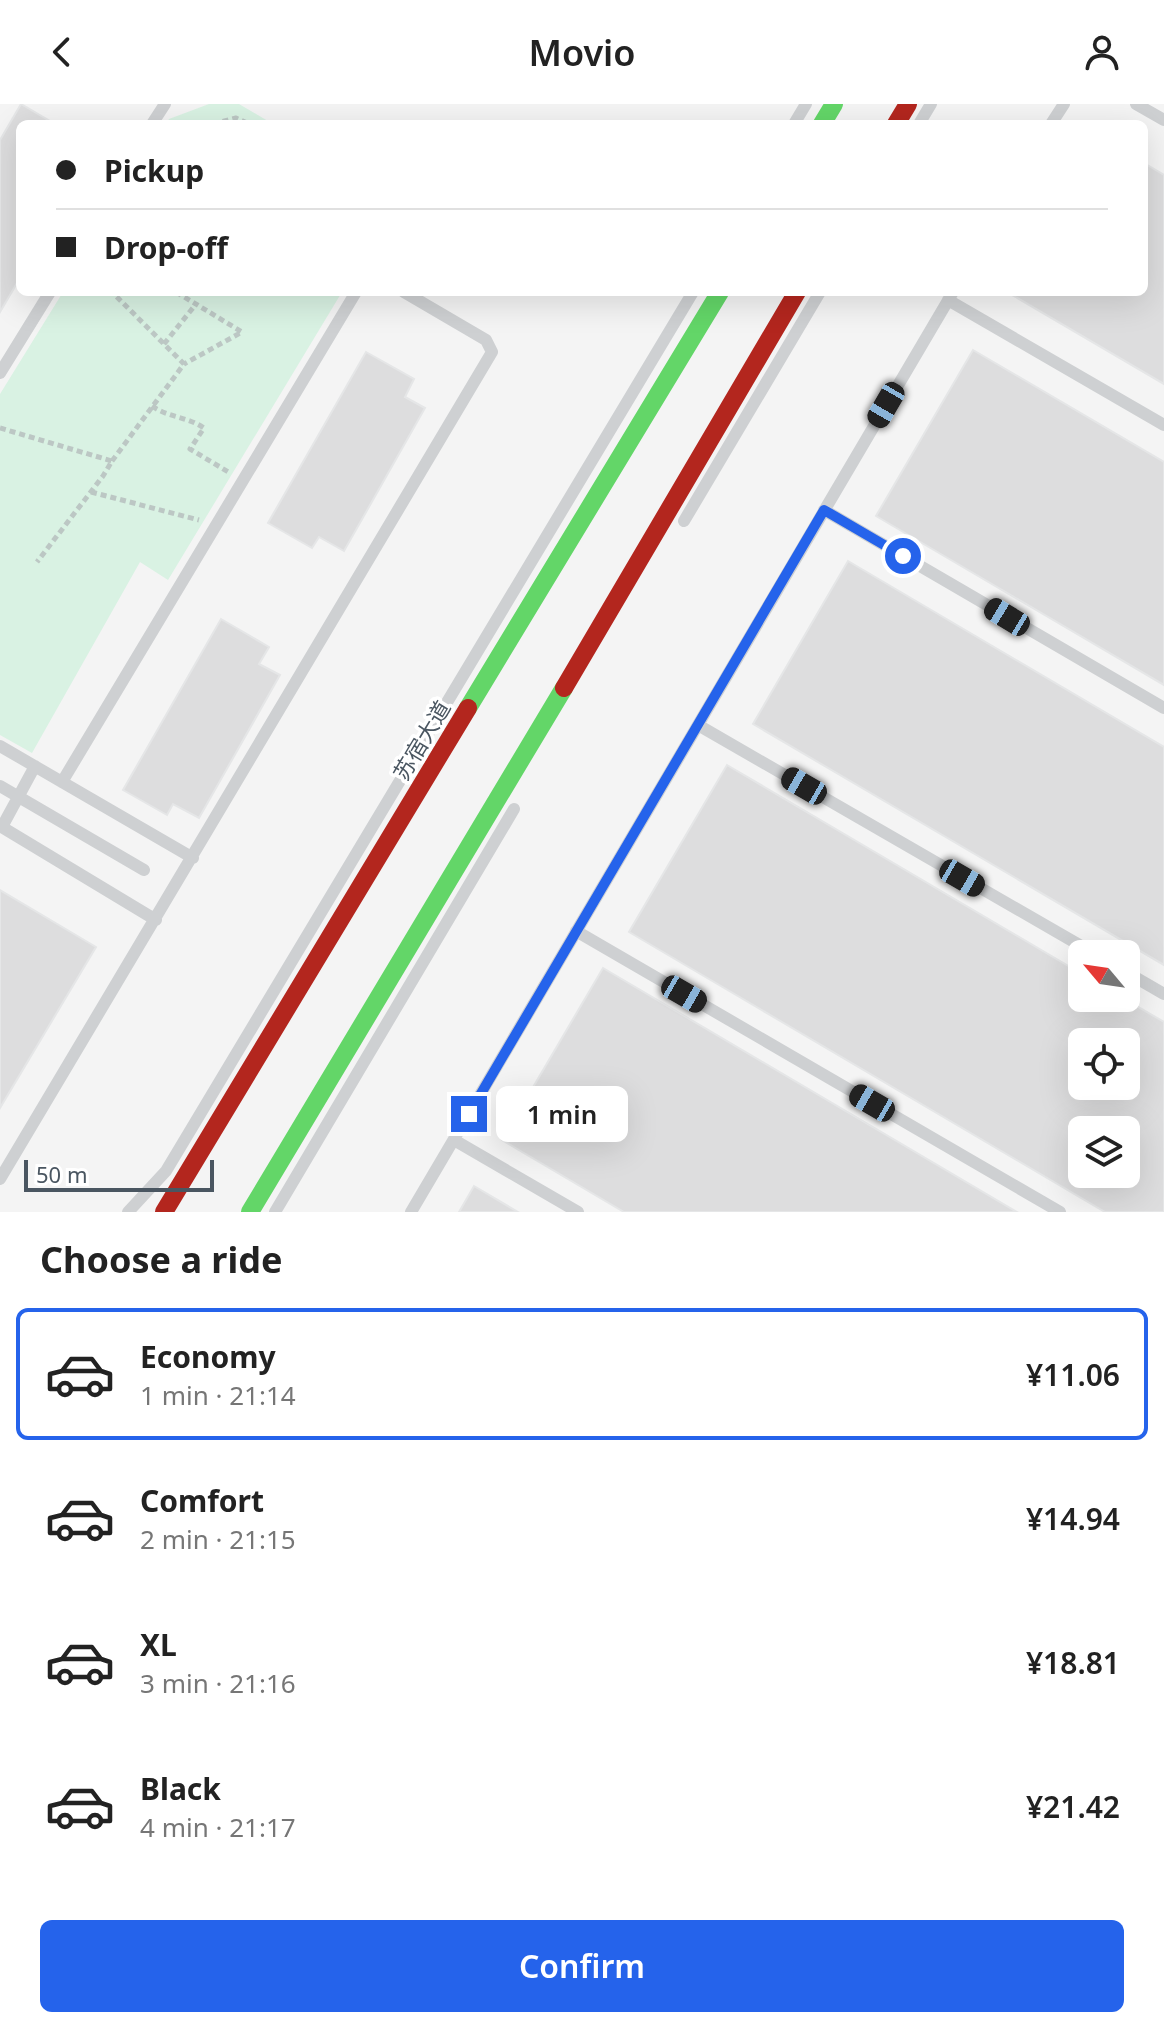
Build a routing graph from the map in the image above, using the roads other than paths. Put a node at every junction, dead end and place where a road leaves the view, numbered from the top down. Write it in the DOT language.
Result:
graph roads {
  1 [pos="1136,104"];
  2 [pos="1164,120"];
  3 [pos="48,296"];
  4 [pos="354,296"];
  5 [pos="411,296"];
  6 [pos="691,296"];
  7 [pos="718,296"];
  8 [pos="795,296"];
  9 [pos="818,296"];
  10 [pos="950,296"];
  11 [pos="0,373"];
  12 [pos="1164,425"];
  13 [pos="824,510"];
  14 [pos="673,539"];
  15 [pos="1164,708"];
  16 [pos="698,725"];
  17 [pos="0,746"];
  18 [pos="35,766"];
  19 [pos="62,782"];
  20 [pos="0,786"];
  21 [pos="18,797"];
  22 [pos="519,800"];
  23 [pos="1,827"];
  24 [pos="193,858"];
  25 [pos="144,870"];
  26 [pos="156,920"];
  27 [pos="576,931"];
  28 [pos="1071,940"];
  29 [pos="1140,980"];
  30 [pos="1164,994"];
  31 [pos="454,1140"];
  32 [pos="0,1179"];
  33 [pos="128,1212"];
  34 [pos="164,1212"];
  35 [pos="250,1212"];
  36 [pos="275,1212"];
  37 [pos="411,1212"];
  38 [pos="578,1212"];
  39 [pos="1060,1212"];
  1 -- 2 [label="lane"];
  3 -- 11 [label="lane"];
  4 -- 19 [label="lane"];
  5 -- 24 [label="lane"];
  6 -- 33 [label="lane"];
  7 -- 34 [label="main road, 苏宿大道"];
  8 -- 35 [label="main road"];
  9 -- 14 [label="lane"];
  10 -- 12 [label="lane"];
  10 -- 13 [label="lane"];
  13 -- 15 [label="lane"];
  13 -- 16 [label="lane"];
  16 -- 27 [label="lane"];
  16 -- 28 [label="lane"];
  17 -- 18 [label="lane"];
  18 -- 19 [label="lane"];
  18 -- 21 [label="lane"];
  19 -- 24 [label="lane"];
  20 -- 21 [label="lane"];
  21 -- 23 [label="lane"];
  21 -- 25 [label="lane"];
  22 -- 36 [label="lane"];
  23 -- 26 [label="lane"];
  24 -- 26 [label="lane"];
  26 -- 32 [label="lane"];
  27 -- 31 [label="lane"];
  27 -- 39 [label="lane"];
  29 -- 30 [label="lane"];
  31 -- 37 [label="lane"];
  31 -- 38 [label="lane"];
}
